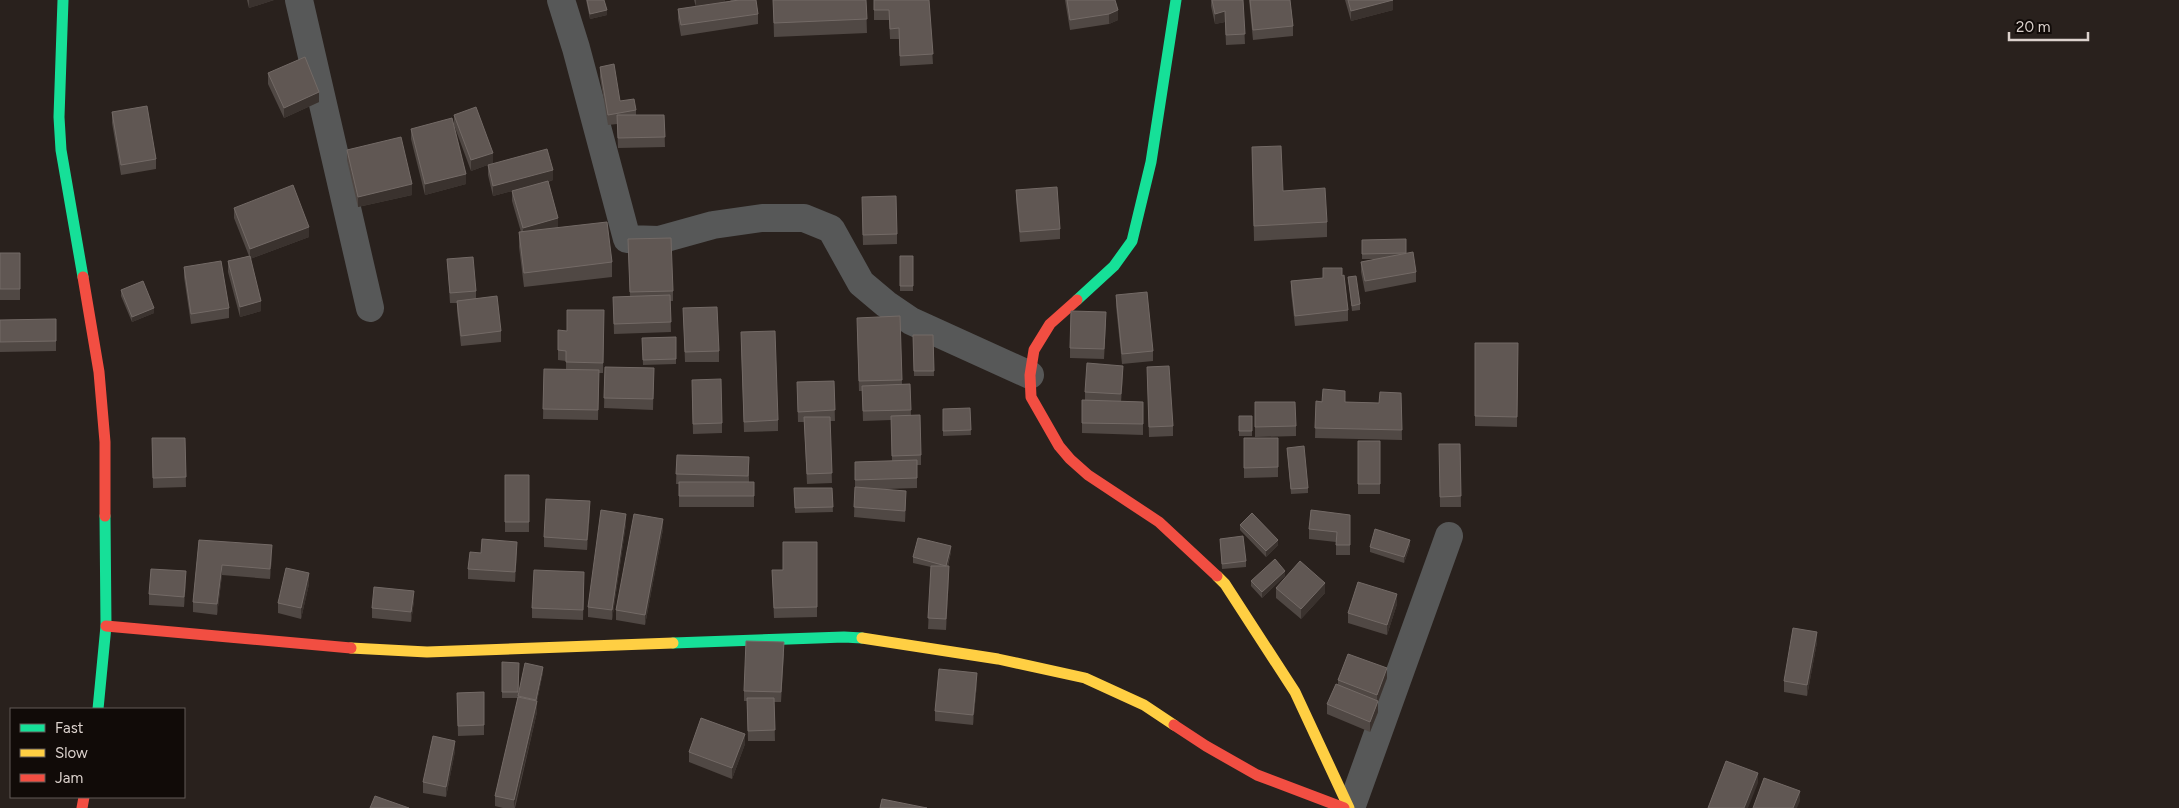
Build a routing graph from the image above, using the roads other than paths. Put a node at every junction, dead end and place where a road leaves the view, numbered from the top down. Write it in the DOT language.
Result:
graph roads {
  1 [pos="64,0"];
  2 [pos="299,0"];
  3 [pos="561,0"];
  4 [pos="1176,0"];
  5 [pos="370,308"];
  6 [pos="1030,375"];
  7 [pos="1449,536"];
  8 [pos="106,626"];
  9 [pos="98,708"];
  10 [pos="1344,808"];
  11 [pos="1350,808"];
  1 -- 8 [label="street"];
  2 -- 5 [label="street"];
  3 -- 6 [label="street"];
  4 -- 6 [label="street"];
  6 -- 11 [label="street"];
  7 -- 11 [label="street"];
  8 -- 9 [label="street"];
  8 -- 10 [label="street"];
}
